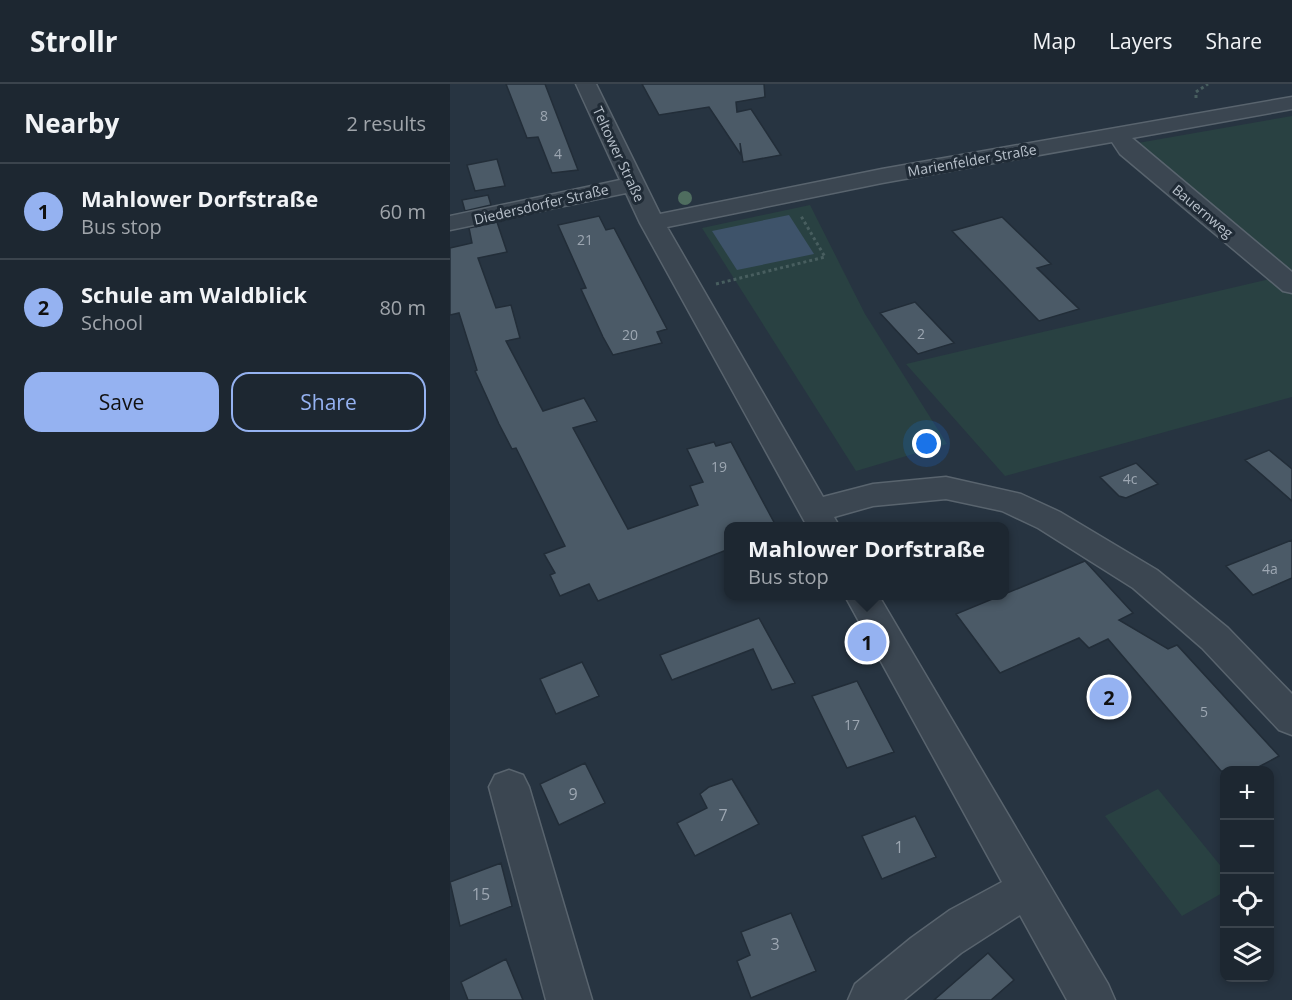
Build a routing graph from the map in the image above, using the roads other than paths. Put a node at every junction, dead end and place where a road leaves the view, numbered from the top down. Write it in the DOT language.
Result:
graph roads {
  1 [pos="586,84"];
  2 [pos="1292,103"];
  3 [pos="1118,135"];
  4 [pos="633,184"];
  5 [pos="450,223"];
  6 [pos="652,223"];
  7 [pos="1292,285"];
  8 [pos="819,519"];
  9 [pos="864,600"];
  10 [pos="1292,719"];
  11 [pos="509,787"];
  12 [pos="1029,890"];
  13 [pos="569,1000"];
  14 [pos="871,1000"];
  15 [pos="1092,1000"];
  1 -- 4 [label="street, Teltower Straße"];
  2 -- 3 [label="street, Marienfelder Straße"];
  3 -- 6 [label="street, Marienfelder Straße"];
  3 -- 7 [label="street, Bauernweg"];
  4 -- 5 [label="street, Diedersdorfer Straße"];
  4 -- 6 [label="street, Teltower Straße"];
  6 -- 8 [label="street, Teltower Straße"];
  8 -- 10 [label="street"];
  9 -- 12 [label="street"];
  11 -- 13 [label="street"];
  12 -- 14 [label="street"];
  12 -- 15 [label="street"];
}
